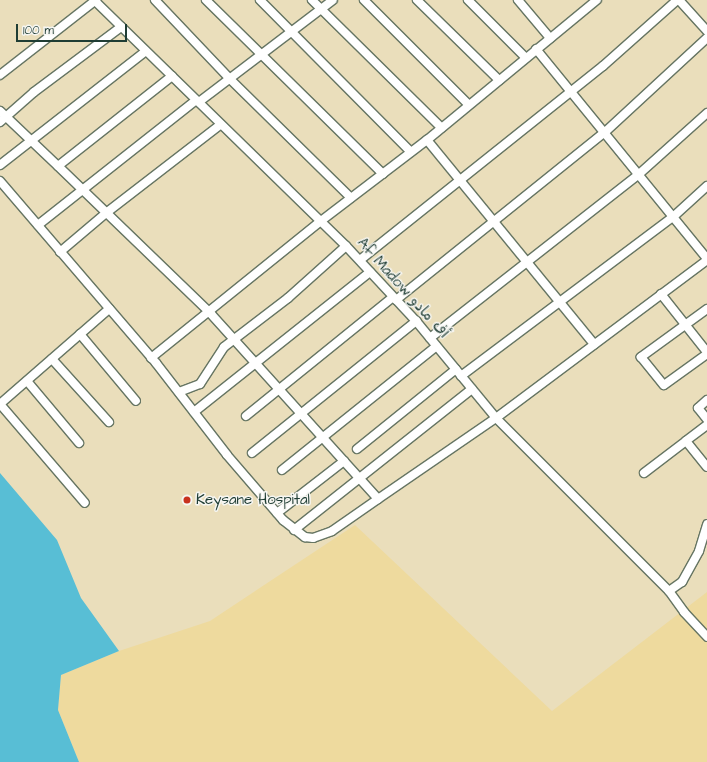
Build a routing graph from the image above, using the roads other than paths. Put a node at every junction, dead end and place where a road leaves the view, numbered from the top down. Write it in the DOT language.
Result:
graph roads {
  1 [pos="95,0"];
  2 [pos="156,0"];
  3 [pos="206,0"];
  4 [pos="260,0"];
  5 [pos="312,0"];
  6 [pos="333,0"];
  7 [pos="364,0"];
  8 [pos="417,0"];
  9 [pos="468,0"];
  10 [pos="518,0"];
  11 [pos="597,0"];
  12 [pos="678,0"];
  13 [pos="321,9"];
  14 [pos="122,27"];
  15 [pos="707,30"];
  16 [pos="291,32"];
  17 [pos="550,38"];
  18 [pos="707,38"];
  19 [pos="536,49"];
  20 [pos="146,50"];
  21 [pos="261,54"];
  22 [pos="526,58"];
  23 [pos="0,75"];
  24 [pos="172,76"];
  25 [pos="230,78"];
  26 [pos="499,80"];
  27 [pos="570,91"];
  28 [pos="197,101"];
  29 [pos="469,105"];
  30 [pos="707,113"];
  31 [pos="2,116"];
  32 [pos="221,124"];
  33 [pos="442,128"];
  34 [pos="604,134"];
  35 [pos="31,140"];
  36 [pos="427,140"];
  37 [pos="411,152"];
  38 [pos="0,165"];
  39 [pos="58,166"];
  40 [pos="383,174"];
  41 [pos="638,175"];
  42 [pos="460,180"];
  43 [pos="0,181"];
  44 [pos="707,186"];
  45 [pos="81,189"];
  46 [pos="352,198"];
  47 [pos="106,213"];
  48 [pos="673,217"];
  49 [pos="321,221"];
  50 [pos="494,222"];
  51 [pos="38,225"];
  52 [pos="346,246"];
  53 [pos="60,252"];
  54 [pos="360,260"];
  55 [pos="707,260"];
  56 [pos="528,263"];
  57 [pos="370,272"];
  58 [pos="661,294"];
  59 [pos="395,298"];
  60 [pos="559,301"];
  61 [pos="109,309"];
  62 [pos="707,309"];
  63 [pos="209,312"];
  64 [pos="416,321"];
  65 [pos="685,325"];
  66 [pos="80,334"];
  67 [pos="430,338"];
  68 [pos="234,339"];
  69 [pos="594,344"];
  70 [pos="437,346"];
  71 [pos="707,353"];
  72 [pos="151,358"];
  73 [pos="52,359"];
  74 [pos="256,363"];
  75 [pos="456,369"];
  76 [pos="462,376"];
  77 [pos="27,381"];
  78 [pos="279,388"];
  79 [pos="472,389"];
  80 [pos="179,392"];
  81 [pos="707,400"];
  82 [pos="136,401"];
  83 [pos="0,404"];
  84 [pos="194,412"];
  85 [pos="302,412"];
  86 [pos="246,416"];
  87 [pos="496,418"];
  88 [pos="707,419"];
  89 [pos="109,422"];
  90 [pos="707,425"];
  91 [pos="324,437"];
  92 [pos="686,441"];
  93 [pos="79,443"];
  94 [pos="357,449"];
  95 [pos="252,453"];
  96 [pos="344,460"];
  97 [pos="707,467"];
  98 [pos="282,470"];
  99 [pos="644,473"];
  100 [pos="359,478"];
  101 [pos="378,499"];
  102 [pos="85,503"];
  103 [pos="277,513"];
  104 [pos="707,524"];
  105 [pos="294,530"];
  106 [pos="669,591"];
  107 [pos="707,637"];
  1 -- 14 [label="street, Af Madow أف مادو"];
  1 -- 23 [label="street"];
  2 -- 25 [label="street"];
  3 -- 21 [label="street"];
  4 -- 16 [label="street"];
  5 -- 13 [label="street"];
  6 -- 13 [label="street"];
  7 -- 29 [label="street"];
  8 -- 26 [label="street"];
  9 -- 22 [label="street"];
  10 -- 17 [label="street"];
  11 -- 17 [label="street"];
  12 -- 15 [label="street"];
  12 -- 27 [label="street"];
  13 -- 16 [label="street"];
  13 -- 33 [label="street"];
  14 -- 20 [label="street, Af Madow أف مادو"];
  14 -- 31 [label="street"];
  16 -- 21 [label="street"];
  16 -- 37 [label="street"];
  17 -- 19 [label="street"];
  18 -- 34 [label="street"];
  19 -- 22 [label="street"];
  19 -- 27 [label="street"];
  20 -- 24 [label="street, Af Madow أف مادو"];
  20 -- 35 [label="street"];
  21 -- 25 [label="street"];
  21 -- 40 [label="street"];
  22 -- 26 [label="street"];
  24 -- 28 [label="street, Af Madow أف مادو"];
  24 -- 39 [label="street"];
  25 -- 28 [label="street"];
  25 -- 46 [label="street"];
  26 -- 29 [label="street"];
  27 -- 34 [label="street"];
  27 -- 42 [label="street"];
  28 -- 32 [label="street, Af Madow أف مادو"];
  28 -- 45 [label="street"];
  29 -- 33 [label="street"];
  30 -- 41 [label="street"];
  31 -- 35 [label="street"];
  32 -- 47 [label="street"];
  32 -- 49 [label="street, Af Madow أف مادو"];
  33 -- 36 [label="street"];
  34 -- 41 [label="street"];
  34 -- 50 [label="street"];
  35 -- 38 [label="street"];
  35 -- 39 [label="street"];
  36 -- 37 [label="street"];
  36 -- 42 [label="street"];
  37 -- 40 [label="street"];
  39 -- 45 [label="street"];
  40 -- 46 [label="street"];
  41 -- 48 [label="street"];
  41 -- 56 [label="street"];
  42 -- 50 [label="street"];
  42 -- 54 [label="street"];
  43 -- 51 [label="street"];
  44 -- 48 [label="street"];
  45 -- 47 [label="street"];
  45 -- 51 [label="street"];
  46 -- 49 [label="street"];
  47 -- 53 [label="street"];
  47 -- 63 [label="street"];
  48 -- 55 [label="street"];
  48 -- 60 [label="street"];
  49 -- 52 [label="street, Af Madow أف مادو"];
  49 -- 63 [label="street"];
  50 -- 56 [label="street"];
  50 -- 59 [label="street"];
  51 -- 53 [label="street"];
  52 -- 54 [label="street, Af Madow أف مادو"];
  52 -- 68 [label="street"];
  53 -- 61 [label="street"];
  54 -- 57 [label="street, Af Madow أف مادو"];
  55 -- 58 [label="street"];
  56 -- 60 [label="street"];
  56 -- 67 [label="street"];
  57 -- 59 [label="street, Af Madow أف مادو"];
  57 -- 74 [label="street"];
  58 -- 65 [label="street"];
  58 -- 69 [label="street"];
  59 -- 64 [label="street, Af Madow أف مادو"];
  59 -- 78 [label="street"];
  60 -- 69 [label="street"];
  60 -- 76 [label="street"];
  61 -- 66 [label="street"];
  61 -- 72 [label="street"];
  62 -- 65 [label="street"];
  63 -- 68 [label="street"];
  63 -- 72 [label="street"];
  64 -- 67 [label="street, Af Madow أف مادو"];
  64 -- 85 [label="street"];
  65 -- 71 [label="street"];
  65 -- 71 [label="street"];
  66 -- 73 [label="street"];
  66 -- 82 [label="street"];
  67 -- 70 [label="street, Af Madow أف مادو"];
  68 -- 74 [label="street"];
  68 -- 80 [label="street"];
  69 -- 87 [label="street"];
  70 -- 75 [label="street, Af Madow أف مادو"];
  70 -- 91 [label="street"];
  72 -- 80 [label="street"];
  73 -- 77 [label="street"];
  73 -- 89 [label="street"];
  74 -- 78 [label="street"];
  74 -- 84 [label="street"];
  75 -- 76 [label="street, Af Madow أف مادو"];
  75 -- 94 [label="street"];
  76 -- 79 [label="street, Af Madow أف مادو"];
  77 -- 83 [label="street"];
  77 -- 93 [label="street"];
  78 -- 85 [label="street"];
  78 -- 86 [label="street"];
  79 -- 87 [label="street, Af Madow أف مادو"];
  79 -- 100 [label="street"];
  80 -- 84 [label="street"];
  81 -- 88 [label="street"];
  83 -- 102 [label="street"];
  84 -- 103 [label="street"];
  85 -- 91 [label="street"];
  85 -- 95 [label="street"];
  87 -- 101 [label="street"];
  87 -- 106 [label="street, Af Madow أف مادو"];
  90 -- 92 [label="street"];
  91 -- 96 [label="street"];
  91 -- 98 [label="street"];
  92 -- 97 [label="street"];
  92 -- 99 [label="street"];
  96 -- 100 [label="street"];
  96 -- 103 [label="street"];
  100 -- 101 [label="street"];
  100 -- 105 [label="street"];
  101 -- 105 [label="street"];
  103 -- 105 [label="street"];
  104 -- 106 [label="street"];
  106 -- 107 [label="street, Af Madow أف مادو"];
}
